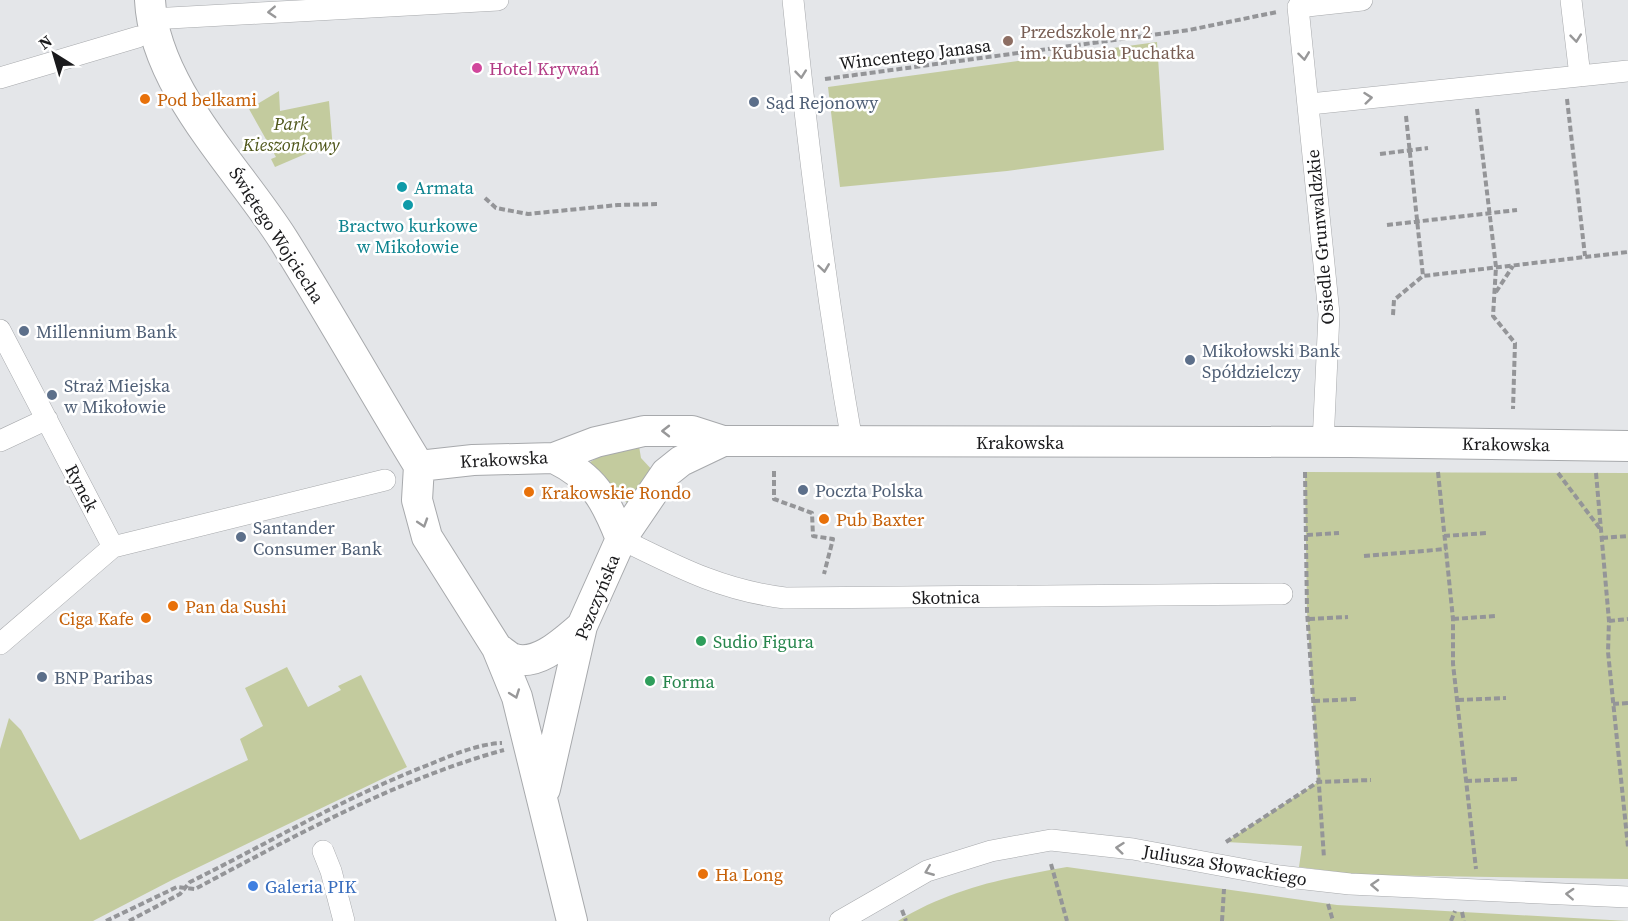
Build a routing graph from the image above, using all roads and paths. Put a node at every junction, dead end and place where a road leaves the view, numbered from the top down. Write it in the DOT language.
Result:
graph roads {
  1 [pos="498,0"];
  2 [pos="793,0"];
  3 [pos="1362,0"];
  4 [pos="1571,0"];
  5 [pos="1298,8"];
  6 [pos="146,18"];
  7 [pos="1628,70"];
  8 [pos="1572,77"];
  9 [pos="0,78"];
  10 [pos="820,80"];
  11 [pos="1474,88"];
  12 [pos="1403,95"];
  13 [pos="1310,104"];
  14 [pos="1428,148"];
  15 [pos="1409,150"];
  16 [pos="1380,154"];
  17 [pos="485,198"];
  18 [pos="657,204"];
  19 [pos="1517,210"];
  20 [pos="1489,212"];
  21 [pos="1417,219"];
  22 [pos="1387,225"];
  23 [pos="1628,252"];
  24 [pos="1585,256"];
  25 [pos="1513,265"];
  26 [pos="1496,267"];
  27 [pos="1424,276"];
  28 [pos="1495,293"];
  29 [pos="1393,315"];
  30 [pos="0,330"];
  31 [pos="1513,409"];
  32 [pos="49,424"];
  33 [pos="0,441"];
  34 [pos="723,441"];
  35 [pos="852,441"];
  36 [pos="1323,443"];
  37 [pos="1628,446"];
  38 [pos="554,458"];
  39 [pos="419,465"];
  40 [pos="774,471"];
  41 [pos="1305,472"];
  42 [pos="1438,472"];
  43 [pos="1558,473"];
  44 [pos="1596,473"];
  45 [pos="385,480"];
  46 [pos="1601,530"];
  47 [pos="1339,533"];
  48 [pos="1488,533"];
  49 [pos="1307,535"];
  50 [pos="1444,536"];
  51 [pos="1628,536"];
  52 [pos="1602,538"];
  53 [pos="621,539"];
  54 [pos="112,547"];
  55 [pos="1446,549"];
  56 [pos="1364,556"];
  57 [pos="823,578"];
  58 [pos="1282,594"];
  59 [pos="1496,616"];
  60 [pos="1348,617"];
  61 [pos="1309,619"];
  62 [pos="1453,619"];
  63 [pos="1628,619"];
  64 [pos="1609,621"];
  65 [pos="582,626"];
  66 [pos="0,644"];
  67 [pos="497,648"];
  68 [pos="1506,698"];
  69 [pos="1358,699"];
  70 [pos="1314,700"];
  71 [pos="1458,700"];
  72 [pos="1628,703"];
  73 [pos="1613,704"];
  74 [pos="505,744"];
  75 [pos="1519,779"];
  76 [pos="1371,780"];
  77 [pos="1466,781"];
  78 [pos="1318,782"];
  79 [pos="1628,785"];
  80 [pos="1622,786"];
  81 [pos="543,798"];
  82 [pos="1628,847"];
  83 [pos="323,851"];
  84 [pos="1051,864"];
  85 [pos="1225,866"];
  86 [pos="1326,881"];
  87 [pos="1479,890"];
  88 [pos="1628,897"];
  89 [pos="902,909"];
  90 [pos="129,921"];
  91 [pos="344,921"];
  92 [pos="572,921"];
  93 [pos="840,921"];
  94 [pos="906,921"];
  95 [pos="1067,921"];
  96 [pos="1222,921"];
  97 [pos="1333,921"];
  1 -- 6 [label="street, one-way"];
  2 -- 35 [label="street, one-way"];
  3 -- 5 [label="street"];
  4 -- 8 [label="street, one-way"];
  5 -- 10 [label="path, Wincentego Janasa"];
  5 -- 13 [label="street, Osiedle Grunwaldzkie, one-way"];
  6 -- 9 [label="street"];
  6 -- 39 [label="street, Świętego Wojciecha"];
  7 -- 8 [label="street"];
  8 -- 11 [label="street"];
  8 -- 24 [label="path"];
  11 -- 12 [label="street"];
  11 -- 20 [label="path"];
  13 -- 12 [label="street, one-way"];
  12 -- 15 [label="path"];
  13 -- 36 [label="street, Osiedle Grunwaldzkie"];
  14 -- 15 [label="path"];
  15 -- 16 [label="path"];
  15 -- 21 [label="path"];
  17 -- 18 [label="path"];
  19 -- 20 [label="path"];
  20 -- 21 [label="path"];
  20 -- 26 [label="path"];
  21 -- 22 [label="path"];
  21 -- 27 [label="path"];
  23 -- 24 [label="path"];
  24 -- 25 [label="path"];
  25 -- 26 [label="path"];
  25 -- 28 [label="path"];
  26 -- 27 [label="path"];
  26 -- 28 [label="path"];
  27 -- 29 [label="path"];
  28 -- 31 [label="path"];
  30 -- 32 [label="street, Rynek"];
  32 -- 33 [label="street"];
  32 -- 54 [label="street, Rynek"];
  34 -- 35 [label="street, Krakowska"];
  34 -- 38 [label="street, Krakowska, one-way"];
  34 -- 53 [label="street, Pszczyńska"];
  35 -- 36 [label="street, Krakowska"];
  36 -- 37 [label="street, Krakowska"];
  38 -- 39 [label="street, Krakowska"];
  38 -- 53 [label="street"];
  39 -- 67 [label="street, Pszczyńska, one-way"];
  40 -- 57 [label="path"];
  41 -- 49 [label="path"];
  42 -- 50 [label="path"];
  43 -- 46 [label="path"];
  44 -- 46 [label="path"];
  45 -- 54 [label="street"];
  46 -- 52 [label="path"];
  47 -- 49 [label="path"];
  48 -- 50 [label="path"];
  49 -- 61 [label="path"];
  50 -- 55 [label="path"];
  51 -- 52 [label="path"];
  52 -- 64 [label="path"];
  53 -- 58 [label="street, Skotnica"];
  53 -- 65 [label="street, Pszczyńska"];
  54 -- 66 [label="street"];
  55 -- 56 [label="path"];
  55 -- 62 [label="path"];
  59 -- 62 [label="path"];
  60 -- 61 [label="path"];
  61 -- 70 [label="path"];
  62 -- 71 [label="path"];
  63 -- 64 [label="path"];
  64 -- 73 [label="path"];
  65 -- 67 [label="street"];
  65 -- 81 [label="street, Pszczyńska"];
  67 -- 81 [label="street, Pszczyńska, one-way"];
  68 -- 71 [label="path"];
  69 -- 70 [label="path"];
  70 -- 78 [label="path"];
  71 -- 77 [label="path"];
  72 -- 73 [label="path"];
  73 -- 80 [label="path"];
  74 -- 90 [label="path"];
  75 -- 77 [label="path"];
  76 -- 78 [label="path"];
  77 -- 87 [label="path"];
  78 -- 85 [label="path"];
  78 -- 86 [label="path"];
  79 -- 80 [label="path"];
  80 -- 82 [label="path"];
  81 -- 92 [label="street, Pszczyńska"];
  83 -- 91 [label="street"];
  84 -- 95 [label="path"];
  85 -- 86 [label="street, Juliusza Słowackiego"];
  85 -- 93 [label="street, Juliusza Słowackiego, one-way"];
  85 -- 96 [label="path"];
  87 -- 86 [label="street, Juliusza Słowackiego, one-way"];
  86 -- 97 [label="path"];
  88 -- 87 [label="street, Juliusza Słowackiego, one-way"];
  89 -- 94 [label="path"];
}
